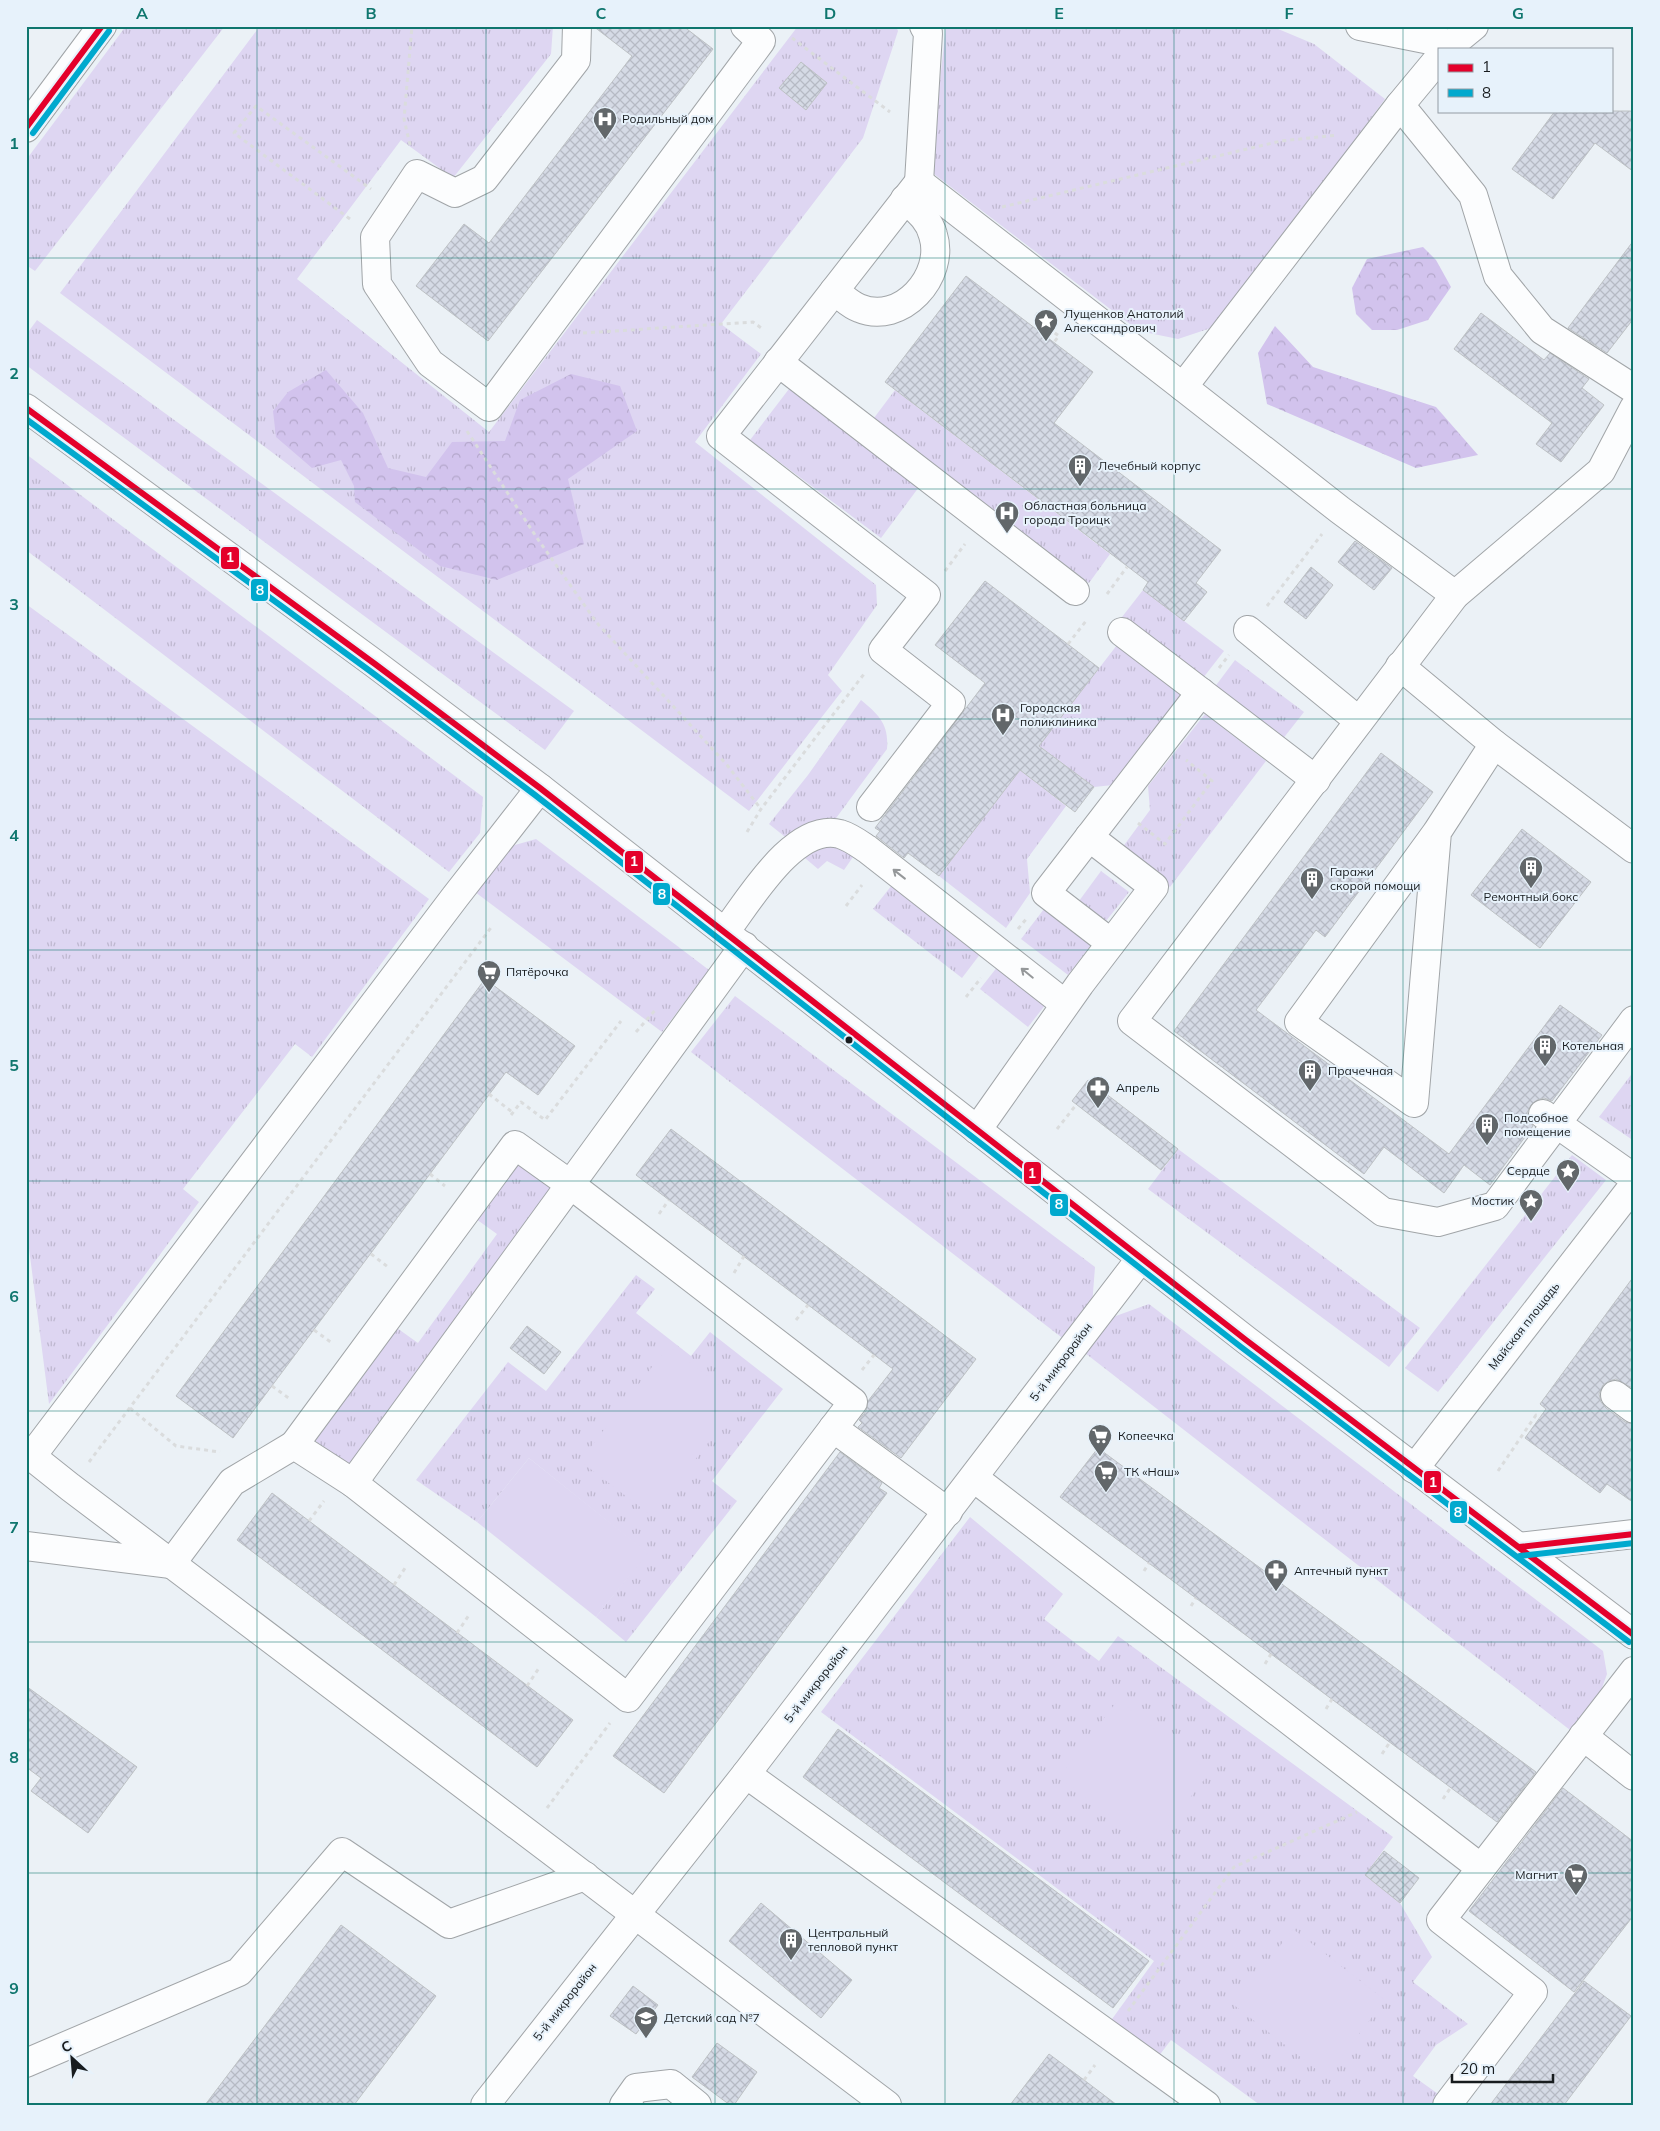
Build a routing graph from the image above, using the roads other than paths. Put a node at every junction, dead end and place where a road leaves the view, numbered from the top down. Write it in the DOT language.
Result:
graph roads {
  1 [pos="102,26"];
  2 [pos="577,26"];
  3 [pos="745,26"];
  4 [pos="924,26"];
  5 [pos="1360,26"];
  6 [pos="1474,26"];
  7 [pos="1438,48"];
  8 [pos="1447,48"];
  9 [pos="1438,59"];
  10 [pos="1400,105"];
  11 [pos="26,128"];
  12 [pos="912,191"];
  13 [pos="834,291"];
  14 [pos="784,355"];
  15 [pos="1183,387"];
  16 [pos="1634,389"];
  17 [pos="26,408"];
  18 [pos="1634,408"];
  19 [pos="1075,591"];
  20 [pos="1455,596"];
  21 [pos="1248,630"];
  22 [pos="1122,632"];
  23 [pos="1400,666"];
  24 [pos="1201,692"];
  25 [pos="1360,721"];
  26 [pos="1494,744"];
  27 [pos="1316,780"];
  28 [pos="540,788"];
  29 [pos="871,807"];
  30 [pos="1437,832"];
  31 [pos="1089,837"];
  32 [pos="1634,848"];
  33 [pos="735,939"];
  34 [pos="1111,943"];
  35 [pos="1065,1004"];
  36 [pos="1634,1020"];
  37 [pos="1550,1119"];
  38 [pos="977,1130"];
  39 [pos="1634,1178"];
  40 [pos="571,1185"];
  41 [pos="1634,1185"];
  42 [pos="1141,1258"];
  43 [pos="833,1428"];
  44 [pos="294,1445"];
  45 [pos="29,1455"];
  46 [pos="1414,1469"];
  47 [pos="974,1478"];
  48 [pos="353,1483"];
  49 [pos="948,1512"];
  50 [pos="1634,1534"];
  51 [pos="26,1546"];
  52 [pos="1519,1547"];
  53 [pos="171,1564"];
  54 [pos="1634,1635"];
  55 [pos="1634,1670"];
  56 [pos="1583,1736"];
  57 [pos="746,1774"];
  58 [pos="1634,1776"];
  59 [pos="1481,1868"];
  60 [pos="584,1876"];
  61 [pos="634,1914"];
  62 [pos="26,2063"];
  63 [pos="877,2102"];
  64 [pos="485,2105"];
  65 [pos="624,2105"];
  66 [pos="697,2105"];
  67 [pos="1206,2105"];
  68 [pos="1447,2105"];
  1 -- 11 [label="street"];
  2 -- 3 [label="street"];
  4 -- 12 [label="street"];
  5 -- 7 [label="street"];
  6 -- 8 [label="street"];
  9 -- 10 [label="street"];
  10 -- 15 [label="street"];
  10 -- 16 [label="street"];
  12 -- 13 [label="street"];
  12 -- 13 [label="street"];
  12 -- 15 [label="street"];
  13 -- 14 [label="street"];
  14 -- 19 [label="street"];
  14 -- 29 [label="street"];
  15 -- 20 [label="street"];
  17 -- 28 [label="street"];
  18 -- 20 [label="street"];
  20 -- 23 [label="street"];
  21 -- 25 [label="street"];
  22 -- 24 [label="street"];
  23 -- 25 [label="street"];
  23 -- 26 [label="street"];
  24 -- 27 [label="street"];
  24 -- 31 [label="street"];
  25 -- 27 [label="street"];
  26 -- 30 [label="street"];
  26 -- 32 [label="street"];
  27 -- 37 [label="street"];
  28 -- 33 [label="street"];
  28 -- 45 [label="street"];
  30 -- 30 [label="street"];
  31 -- 34 [label="street"];
  31 -- 34 [label="street"];
  35 -- 33 [label="street, one-way"];
  33 -- 38 [label="street"];
  33 -- 40 [label="street"];
  34 -- 35 [label="street"];
  35 -- 38 [label="street"];
  36 -- 37 [label="street"];
  37 -- 39 [label="street"];
  38 -- 42 [label="street"];
  40 -- 43 [label="street"];
  40 -- 44 [label="street"];
  40 -- 48 [label="street"];
  41 -- 46 [label="street, Майская площадь"];
  42 -- 46 [label="street"];
  42 -- 47 [label="street, 5-й микрорайон"];
  43 -- 48 [label="street"];
  43 -- 49 [label="street"];
  44 -- 48 [label="street"];
  44 -- 53 [label="street"];
  45 -- 53 [label="street"];
  46 -- 52 [label="street"];
  47 -- 49 [label="street, 5-й микрорайон"];
  47 -- 59 [label="street"];
  49 -- 57 [label="street, 5-й микрорайон"];
  50 -- 52 [label="street"];
  51 -- 53 [label="street"];
  52 -- 54 [label="street"];
  53 -- 60 [label="street"];
  55 -- 56 [label="street"];
  56 -- 58 [label="street"];
  56 -- 59 [label="street"];
  57 -- 61 [label="street, 5-й микрорайон"];
  57 -- 67 [label="street"];
  59 -- 68 [label="street"];
  60 -- 61 [label="street"];
  60 -- 62 [label="street"];
  61 -- 63 [label="street"];
  61 -- 64 [label="street, 5-й микрорайон"];
  65 -- 66 [label="street"];
}
